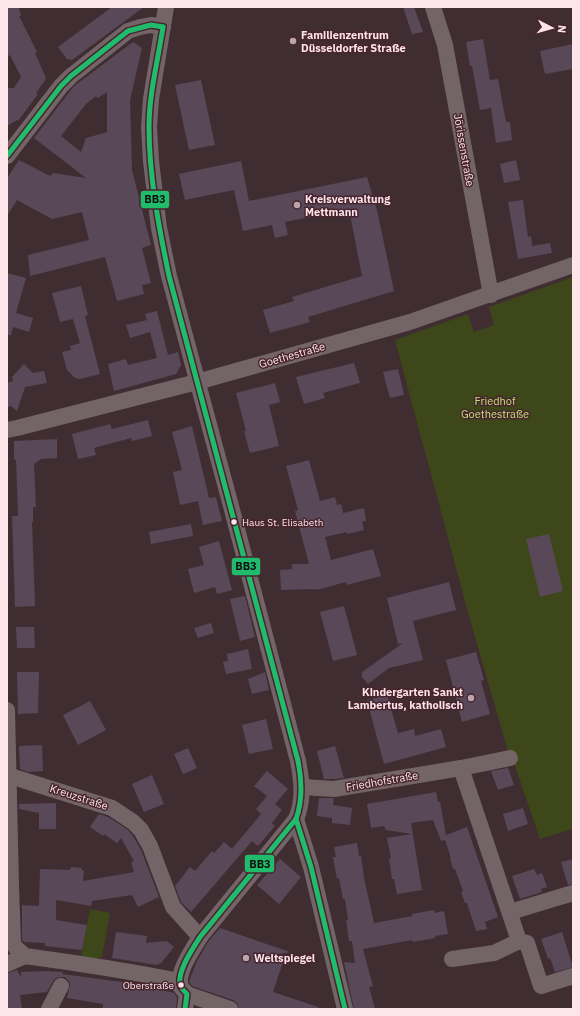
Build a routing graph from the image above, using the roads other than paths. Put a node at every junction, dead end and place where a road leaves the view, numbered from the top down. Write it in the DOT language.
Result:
graph roads {
  1 [pos="166,7"];
  2 [pos="433,7"];
  3 [pos="163,26"];
  4 [pos="7,156"];
  5 [pos="573,266"];
  6 [pos="491,295"];
  7 [pos="197,382"];
  8 [pos="7,430"];
  9 [pos="7,710"];
  10 [pos="510,758"];
  11 [pos="461,768"];
  12 [pos="8,775"];
  13 [pos="302,787"];
  14 [pos="296,819"];
  15 [pos="9,885"];
  16 [pos="573,893"];
  17 [pos="510,912"];
  18 [pos="200,937"];
  19 [pos="519,941"];
  20 [pos="25,956"];
  21 [pos="452,959"];
  22 [pos="7,964"];
  23 [pos="573,976"];
  24 [pos="61,986"];
  25 [pos="184,995"];
  26 [pos="49,1009"];
  27 [pos="230,1009"];
  28 [pos="345,1009"];
  1 -- 3 [label="street"];
  2 -- 6 [label="street, Jörissenstraße"];
  3 -- 4 [label="street"];
  3 -- 7 [label="street"];
  5 -- 6 [label="street, Goethestraße"];
  6 -- 7 [label="street, Goethestraße"];
  7 -- 8 [label="street, Goethestraße"];
  7 -- 13 [label="street"];
  9 -- 12 [label="street"];
  10 -- 11 [label="street, Friedhofstraße"];
  11 -- 13 [label="street, Friedhofstraße"];
  11 -- 17 [label="street"];
  12 -- 15 [label="street"];
  12 -- 18 [label="street, Kreuzstraße"];
  13 -- 14 [label="street"];
  14 -- 18 [label="street"];
  14 -- 28 [label="street"];
  15 -- 20 [label="street"];
  16 -- 17 [label="street"];
  17 -- 19 [label="street"];
  18 -- 25 [label="street"];
  19 -- 21 [label="street"];
  19 -- 23 [label="street"];
  20 -- 22 [label="street"];
  20 -- 25 [label="street"];
  24 -- 26 [label="street"];
  25 -- 27 [label="street"];
}
